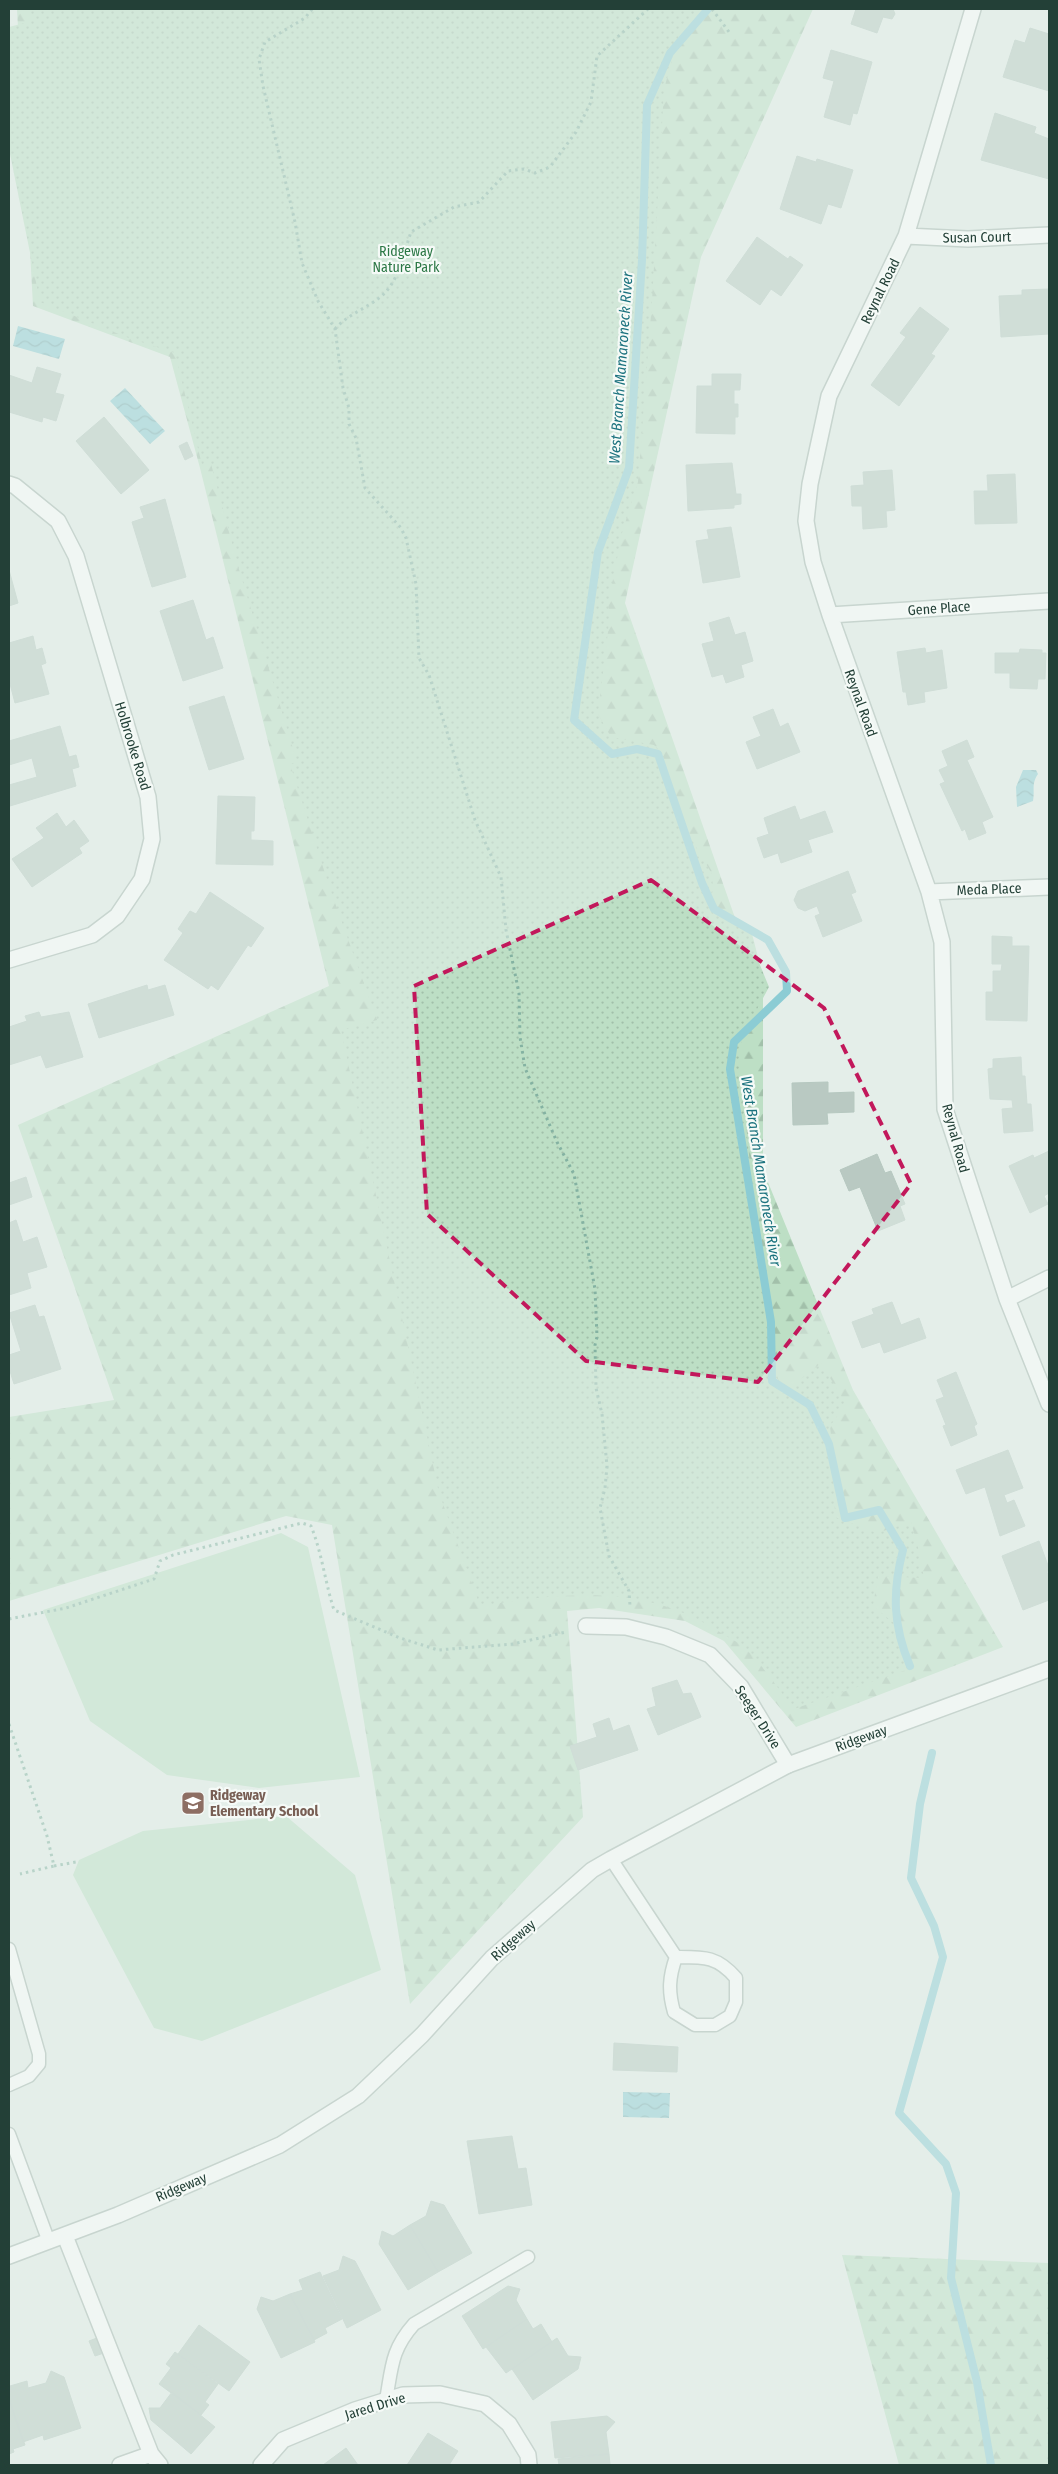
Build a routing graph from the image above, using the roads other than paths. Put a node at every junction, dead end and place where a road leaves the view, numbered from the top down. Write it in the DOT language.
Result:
graph roads {
  1 [pos="973,9"];
  2 [pos="1049,235"];
  3 [pos="906,236"];
  4 [pos="9,484"];
  5 [pos="1049,600"];
  6 [pos="830,614"];
  7 [pos="1049,887"];
  8 [pos="929,892"];
  9 [pos="9,960"];
  10 [pos="1049,1278"];
  11 [pos="1007,1299"];
  12 [pos="1049,1404"];
  13 [pos="586,1626"];
  14 [pos="1049,1669"];
  15 [pos="788,1765"];
  16 [pos="611,1859"];
  17 [pos="9,1949"];
  18 [pos="676,1957"];
  19 [pos="9,2085"];
  20 [pos="9,2134"];
  21 [pos="65,2236"];
  22 [pos="49,2242"];
  23 [pos="9,2256"];
  24 [pos="528,2257"];
  25 [pos="386,2400"];
  26 [pos="156,2460"];
  27 [pos="120,2465"];
  28 [pos="261,2465"];
  29 [pos="528,2465"];
  1 -- 3 [label="street, Reynal Road"];
  2 -- 3 [label="street, Susan Court"];
  3 -- 6 [label="street, Reynal Road"];
  4 -- 9 [label="street, Holbrooke Road"];
  5 -- 6 [label="street, Gene Place"];
  6 -- 8 [label="street, Reynal Road"];
  7 -- 8 [label="street, Meda Place"];
  8 -- 11 [label="street, Reynal Road"];
  10 -- 11 [label="street"];
  11 -- 12 [label="street, Reynal Road"];
  13 -- 15 [label="street, Seeger Drive"];
  14 -- 15 [label="street, Ridgeway"];
  15 -- 16 [label="street, Ridgeway"];
  16 -- 18 [label="lane"];
  16 -- 21 [label="street, Ridgeway"];
  17 -- 19 [label="lane"];
  18 -- 18 [label="lane"];
  20 -- 22 [label="lane"];
  21 -- 22 [label="street, Ridgeway"];
  21 -- 26 [label="street"];
  22 -- 23 [label="street, Ridgeway"];
  24 -- 25 [label="lane"];
  25 -- 28 [label="street, Jared Drive"];
  25 -- 29 [label="street, Jared Drive"];
  26 -- 27 [label="street"];
}
